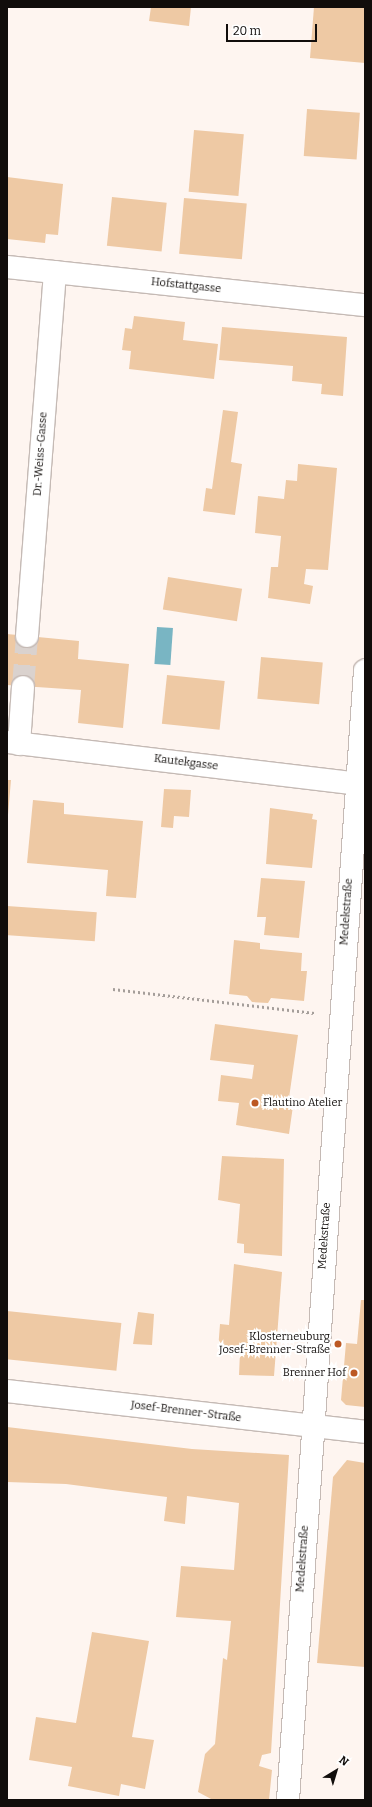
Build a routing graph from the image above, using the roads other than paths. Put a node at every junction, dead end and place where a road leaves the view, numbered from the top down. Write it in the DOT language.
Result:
graph roads {
  1 [pos="7,267"];
  2 [pos="55,272"];
  3 [pos="365,305"];
  4 [pos="28,636"];
  5 [pos="365,671"];
  6 [pos="23,687"];
  7 [pos="13,743"];
  8 [pos="360,784"];
  9 [pos="7,1391"];
  10 [pos="312,1426"];
  11 [pos="365,1432"];
  12 [pos="288,1800"];
  1 -- 2 [label="street, Hofstattgasse"];
  2 -- 3 [label="street, Hofstattgasse"];
  2 -- 4 [label="street, Dr.-Weiss-Gasse"];
  5 -- 8 [label="street, Medekstraße"];
  6 -- 7 [label="street"];
  7 -- 8 [label="street, Kautekgasse"];
  8 -- 10 [label="street, Medekstraße"];
  9 -- 10 [label="street, Josef-Brenner-Straße"];
  10 -- 11 [label="street, Josef-Brenner-Straße"];
  10 -- 12 [label="street, Medekstraße"];
}
